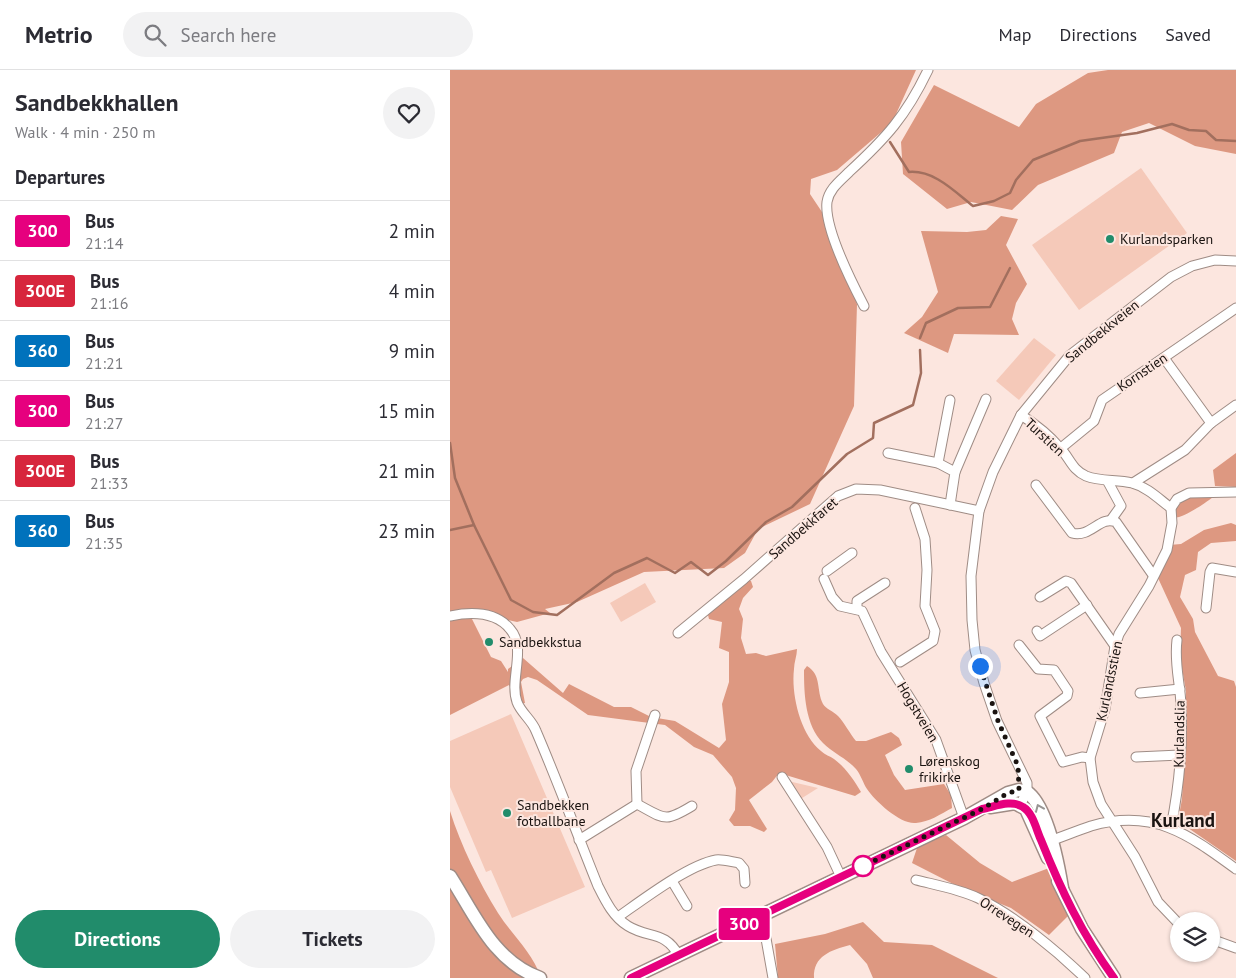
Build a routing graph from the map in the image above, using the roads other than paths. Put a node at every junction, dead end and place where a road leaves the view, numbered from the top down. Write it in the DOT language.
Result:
graph roads {
  1 [pos="928,70"];
  2 [pos="1236,261"];
  3 [pos="864,306"];
  4 [pos="1236,308"];
  5 [pos="1164,358"];
  6 [pos="986,399"];
  7 [pos="950,400"];
  8 [pos="1236,404"];
  9 [pos="1022,415"];
  10 [pos="1212,423"];
  11 [pos="1061,448"];
  12 [pos="888,453"];
  13 [pos="938,463"];
  14 [pos="955,472"];
  15 [pos="1108,482"];
  16 [pos="1132,483"];
  17 [pos="1036,485"];
  18 [pos="1236,492"];
  19 [pos="950,505"];
  20 [pos="915,508"];
  21 [pos="1171,508"];
  22 [pos="979,511"];
  23 [pos="1111,520"];
  24 [pos="852,554"];
  25 [pos="1236,572"];
  26 [pos="1153,575"];
  27 [pos="885,583"];
  28 [pos="1040,598"];
  29 [pos="1087,605"];
  30 [pos="1206,608"];
  31 [pos="860,610"];
  32 [pos="450,616"];
  33 [pos="1037,631"];
  34 [pos="678,633"];
  35 [pos="1177,640"];
  36 [pos="1019,645"];
  37 [pos="1115,646"];
  38 [pos="900,662"];
  39 [pos="1180,689"];
  40 [pos="1140,693"];
  41 [pos="656,715"];
  42 [pos="1180,755"];
  43 [pos="1136,757"];
  44 [pos="1090,758"];
  45 [pos="782,777"];
  46 [pos="1023,791"];
  47 [pos="637,804"];
  48 [pos="1020,805"];
  49 [pos="692,806"];
  50 [pos="982,809"];
  51 [pos="964,818"];
  52 [pos="1114,822"];
  53 [pos="1171,827"];
  54 [pos="580,840"];
  55 [pos="1046,842"];
  56 [pos="1236,869"];
  57 [pos="450,876"];
  58 [pos="841,877"];
  59 [pos="916,880"];
  60 [pos="672,881"];
  61 [pos="744,883"];
  62 [pos="687,906"];
  63 [pos="1170,915"];
  64 [pos="762,916"];
  65 [pos="618,917"];
  66 [pos="1220,942"];
  67 [pos="1236,948"];
  68 [pos="679,956"];
  69 [pos="540,978"];
  70 [pos="631,978"];
  71 [pos="773,978"];
  72 [pos="1085,978"];
  73 [pos="1114,978"];
  1 -- 3 [label="street"];
  2 -- 9 [label="street, Sandbekkveien"];
  4 -- 5 [label="street, Kornstien"];
  5 -- 10 [label="street"];
  5 -- 11 [label="street, Kornstien"];
  6 -- 14 [label="street"];
  7 -- 13 [label="street"];
  8 -- 10 [label="street"];
  9 -- 11 [label="street, Turstien"];
  9 -- 22 [label="street, Sandbekkveien"];
  10 -- 16 [label="street"];
  11 -- 15 [label="street, Turstien"];
  12 -- 13 [label="street"];
  13 -- 14 [label="street"];
  14 -- 19 [label="street"];
  15 -- 16 [label="street, Turstien"];
  15 -- 23 [label="street"];
  16 -- 21 [label="street, Turstien"];
  17 -- 23 [label="street"];
  18 -- 21 [label="street"];
  19 -- 22 [label="street, Sandbekkfaret"];
  19 -- 34 [label="street, Sandbekkfaret"];
  20 -- 38 [label="street"];
  21 -- 26 [label="street, Kurlandsstien"];
  22 -- 46 [label="street, Sandbekkveien"];
  23 -- 26 [label="street"];
  24 -- 31 [label="street"];
  25 -- 30 [label="street"];
  26 -- 37 [label="street, Kurlandsstien"];
  27 -- 31 [label="street"];
  28 -- 29 [label="street"];
  29 -- 33 [label="street"];
  29 -- 37 [label="street"];
  31 -- 51 [label="street, Hogstveien"];
  32 -- 54 [label="street"];
  35 -- 39 [label="street, Kurlandslia"];
  36 -- 44 [label="street"];
  37 -- 44 [label="street, Kurlandsstien"];
  39 -- 40 [label="street"];
  39 -- 42 [label="street, Kurlandslia"];
  41 -- 47 [label="street"];
  42 -- 43 [label="street"];
  42 -- 53 [label="street, Kurlandslia"];
  44 -- 52 [label="street, Kurlandsstien"];
  45 -- 58 [label="street"];
  46 -- 48 [label="street, Sandbekkveien"];
  46 -- 50 [label="main road"];
  55 -- 46 [label="main road, Sandbekkveien, one-way"];
  47 -- 49 [label="street"];
  47 -- 54 [label="street"];
  48 -- 50 [label="main road"];
  48 -- 55 [label="main road, Sandbekkveien"];
  50 -- 51 [label="main road"];
  51 -- 58 [label="main road"];
  52 -- 53 [label="street"];
  52 -- 55 [label="street"];
  52 -- 63 [label="street, Kurlandsstien"];
  53 -- 56 [label="street"];
  54 -- 65 [label="street"];
  55 -- 73 [label="main road, Sandbekkveien"];
  57 -- 69 [label="main road"];
  58 -- 64 [label="main road"];
  59 -- 72 [label="street, Orrevegen"];
  60 -- 61 [label="street"];
  60 -- 62 [label="street"];
  60 -- 65 [label="street"];
  64 -- 68 [label="main road"];
  64 -- 71 [label="street"];
  65 -- 68 [label="street"];
  66 -- 67 [label="street"];
  68 -- 70 [label="main road"];
}
